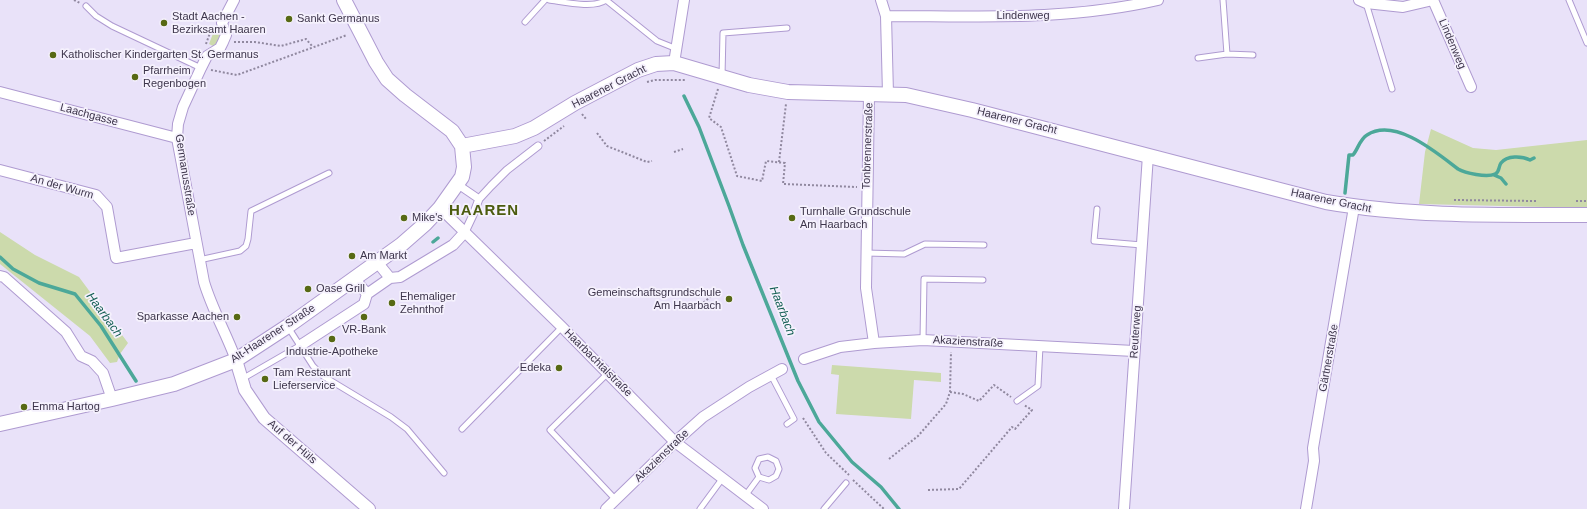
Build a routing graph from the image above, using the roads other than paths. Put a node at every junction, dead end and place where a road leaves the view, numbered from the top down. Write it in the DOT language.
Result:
graph roads {
  1 [pos="234,0"];
  2 [pos="344,0"];
  3 [pos="545,0"];
  4 [pos="549,0"];
  5 [pos="606,0"];
  6 [pos="684,0"];
  7 [pos="881,0"];
  8 [pos="1158,0"];
  9 [pos="1223,0"];
  10 [pos="1433,0"];
  11 [pos="1569,0"];
  12 [pos="1362,2"];
  13 [pos="86,6"];
  14 [pos="886,16"];
  15 [pos="525,22"];
  16 [pos="787,28"];
  17 [pos="1587,43"];
  18 [pos="677,49"];
  19 [pos="1227,54"];
  20 [pos="1253,55"];
  21 [pos="1198,58"];
  22 [pos="674,63"];
  23 [pos="201,68"];
  24 [pos="720,83"];
  25 [pos="1471,87"];
  26 [pos="1392,89"];
  27 [pos="0,92"];
  28 [pos="869,94"];
  29 [pos="888,94"];
  30 [pos="177,138"];
  31 [pos="462,146"];
  32 [pos="538,146"];
  33 [pos="1148,155"];
  34 [pos="0,170"];
  35 [pos="329,173"];
  36 [pos="457,184"];
  37 [pos="479,199"];
  38 [pos="1354,207"];
  39 [pos="440,208"];
  40 [pos="1097,209"];
  41 [pos="1587,215"];
  42 [pos="465,232"];
  43 [pos="196,243"];
  44 [pos="984,245"];
  45 [pos="1142,245"];
  46 [pos="866,253"];
  47 [pos="199,260"];
  48 [pos="377,262"];
  49 [pos="0,276"];
  50 [pos="354,278"];
  51 [pos="390,278"];
  52 [pos="983,280"];
  53 [pos="367,294"];
  54 [pos="288,326"];
  55 [pos="562,326"];
  56 [pos="923,340"];
  57 [pos="874,343"];
  58 [pos="301,345"];
  59 [pos="1040,346"];
  60 [pos="1134,351"];
  61 [pos="236,360"];
  62 [pos="804,360"];
  63 [pos="782,369"];
  64 [pos="608,373"];
  65 [pos="772,375"];
  66 [pos="241,380"];
  67 [pos="112,399"];
  68 [pos="1017,401"];
  69 [pos="0,424"];
  70 [pos="787,424"];
  71 [pos="462,429"];
  72 [pos="675,442"];
  73 [pos="444,473"];
  74 [pos="759,478"];
  75 [pos="722,479"];
  76 [pos="846,483"];
  77 [pos="745,496"];
  78 [pos="616,500"];
  79 [pos="369,509"];
  80 [pos="606,509"];
  81 [pos="700,509"];
  82 [pos="763,509"];
  83 [pos="824,509"];
  84 [pos="1124,509"];
  85 [pos="1306,509"];
  1 -- 23 [label="street, Germanusstraße"];
  2 -- 31 [label="main road"];
  3 -- 15 [label="lane"];
  4 -- 5 [label="lane"];
  5 -- 18 [label="lane"];
  6 -- 18 [label="street"];
  7 -- 14 [label="street, Tonbrennerstraße"];
  8 -- 14 [label="street, Lindenweg"];
  9 -- 19 [label="lane"];
  10 -- 12 [label="street, Lindenweg"];
  10 -- 25 [label="street, Lindenweg"];
  11 -- 17 [label="lane"];
  12 -- 26 [label="lane"];
  13 -- 23 [label="lane"];
  14 -- 29 [label="street, Tonbrennerstraße"];
  16 -- 24 [label="lane"];
  18 -- 22 [label="street"];
  19 -- 20 [label="lane"];
  19 -- 21 [label="lane"];
  22 -- 24 [label="main road, Haarener Gracht"];
  22 -- 31 [label="main road, Haarener Gracht"];
  23 -- 30 [label="street, Germanusstraße"];
  24 -- 28 [label="main road, Haarener Gracht"];
  27 -- 30 [label="street, Laachgasse"];
  28 -- 29 [label="main road, Haarener Gracht"];
  28 -- 46 [label="street, Tonbrennerstraße"];
  29 -- 33 [label="main road, Haarener Gracht"];
  30 -- 43 [label="street, Germanusstraße"];
  31 -- 36 [label="main road, Alt-Haarener Straße"];
  32 -- 37 [label="street"];
  33 -- 38 [label="main road, Haarener Gracht"];
  33 -- 45 [label="street, Reuterweg"];
  34 -- 43 [label="street, An der Wurm"];
  35 -- 47 [label="lane"];
  36 -- 37 [label="street"];
  36 -- 39 [label="main road, Alt-Haarener Straße"];
  37 -- 42 [label="street"];
  38 -- 41 [label="main road, Haarener Gracht"];
  38 -- 85 [label="street, Gärtnerstraße"];
  39 -- 42 [label="street, Haarbachtalstraße"];
  39 -- 48 [label="main road, Alt-Haarener Straße"];
  40 -- 45 [label="lane"];
  42 -- 51 [label="street"];
  42 -- 55 [label="street, Haarbachtalstraße"];
  43 -- 47 [label="street, Germanusstraße"];
  44 -- 46 [label="lane"];
  45 -- 60 [label="street, Reuterweg"];
  46 -- 57 [label="street, Tonbrennerstraße"];
  47 -- 61 [label="street, Germanusstraße"];
  48 -- 50 [label="main road, Alt-Haarener Straße"];
  48 -- 51 [label="street"];
  49 -- 67 [label="street"];
  50 -- 53 [label="street"];
  50 -- 54 [label="main road, Alt-Haarener Straße"];
  51 -- 53 [label="street"];
  52 -- 56 [label="lane"];
  53 -- 58 [label="street"];
  54 -- 58 [label="lane"];
  54 -- 61 [label="main road, Alt-Haarener Straße"];
  55 -- 64 [label="street, Haarbachtalstraße"];
  55 -- 71 [label="lane"];
  56 -- 57 [label="street, Akazienstraße"];
  56 -- 59 [label="street, Akazienstraße"];
  57 -- 62 [label="street, Akazienstraße"];
  58 -- 66 [label="lane"];
  58 -- 73 [label="lane"];
  59 -- 60 [label="street, Akazienstraße"];
  59 -- 68 [label="lane"];
  60 -- 84 [label="street, Reuterweg"];
  61 -- 66 [label="street, Auf der Hüls"];
  61 -- 67 [label="main road, Alt-Haarener Straße"];
  63 -- 65 [label="street, Akazienstraße"];
  64 -- 72 [label="street, Haarbachtalstraße"];
  64 -- 78 [label="lane"];
  65 -- 70 [label="lane"];
  65 -- 72 [label="street, Akazienstraße"];
  66 -- 79 [label="street, Auf der Hüls"];
  67 -- 69 [label="main road, Alt-Haarener Straße"];
  72 -- 75 [label="street, Haarbachtalstraße"];
  72 -- 78 [label="street, Akazienstraße"];
  74 -- 74 [label="lane"];
  74 -- 77 [label="lane"];
  75 -- 77 [label="street, Haarbachtalstraße"];
  75 -- 81 [label="lane"];
  76 -- 83 [label="lane"];
  77 -- 82 [label="street, Haarbachtalstraße"];
  78 -- 80 [label="street, Akazienstraße"];
}
